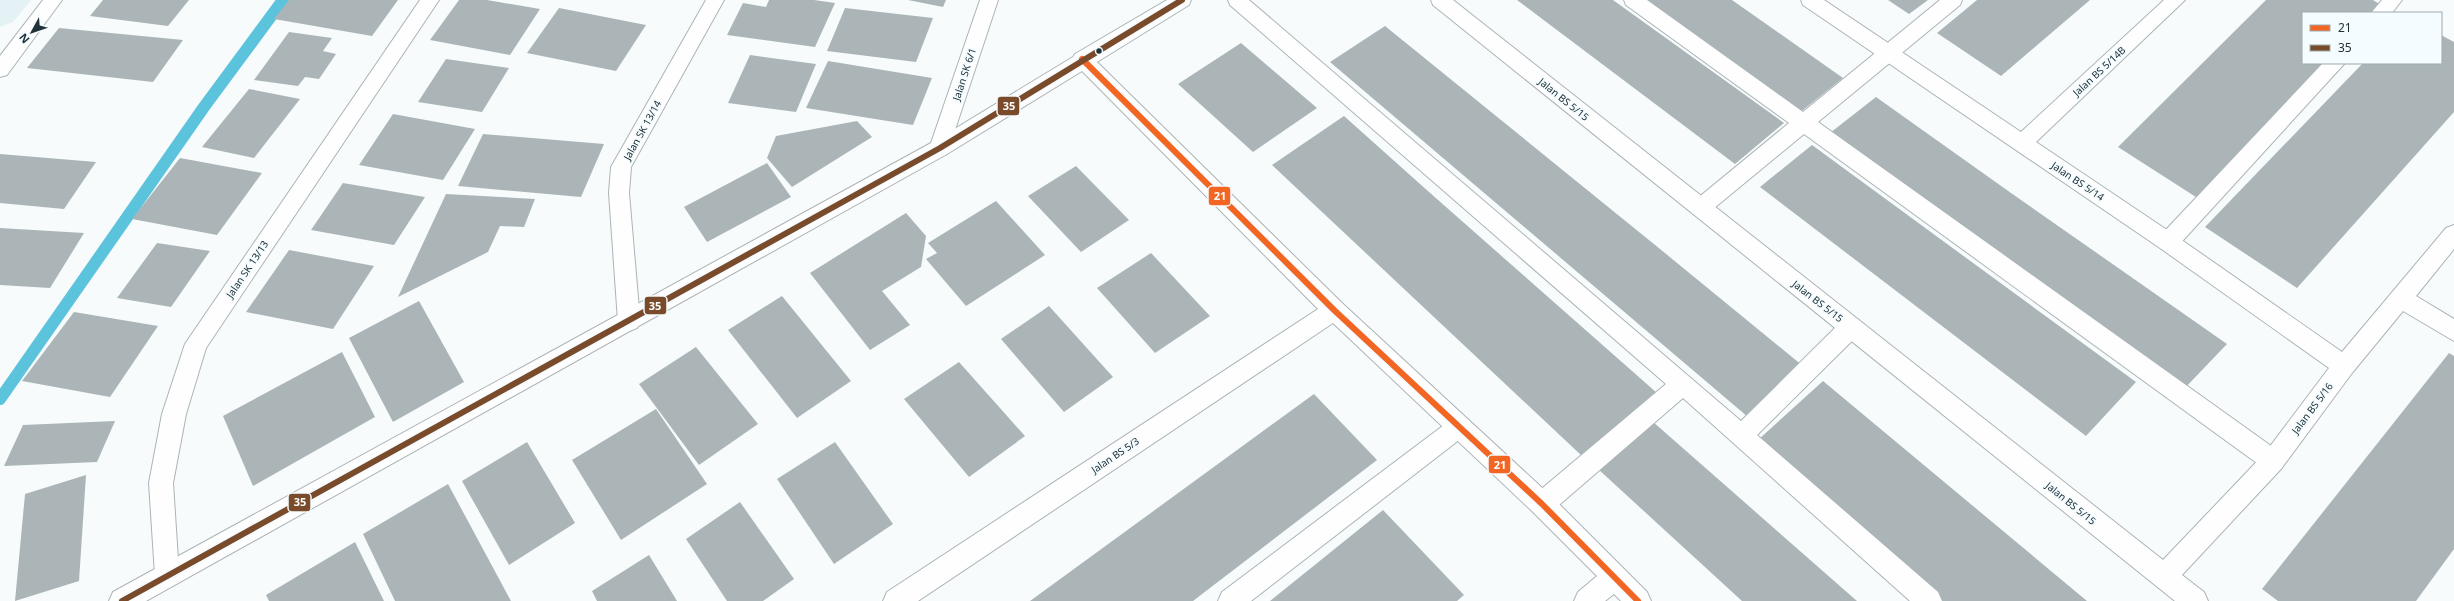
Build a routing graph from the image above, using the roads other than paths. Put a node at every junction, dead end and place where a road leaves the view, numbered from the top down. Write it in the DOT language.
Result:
graph roads {
  1 [pos="53,0"];
  2 [pos="430,0"];
  3 [pos="715,0"];
  4 [pos="989,0"];
  5 [pos="1182,0"];
  6 [pos="1237,0"];
  7 [pos="1440,0"];
  8 [pos="1633,0"];
  9 [pos="1810,0"];
  10 [pos="1953,0"];
  11 [pos="2176,0"];
  12 [pos="2393,0"];
  13 [pos="2382,12"];
  14 [pos="1888,53"];
  15 [pos="1082,59"];
  16 [pos="2334,64"];
  17 [pos="0,70"];
  18 [pos="1803,122"];
  19 [pos="2022,143"];
  20 [pos="940,148"];
  21 [pos="1700,208"];
  22 [pos="2454,234"];
  23 [pos="2168,242"];
  24 [pos="2400,296"];
  25 [pos="1334,310"];
  26 [pos="628,321"];
  27 [pos="1851,327"];
  28 [pos="2454,331"];
  29 [pos="2344,366"];
  30 [pos="1683,384"];
  31 [pos="1460,426"];
  32 [pos="1741,436"];
  33 [pos="2273,461"];
  34 [pos="1542,504"];
  35 [pos="167,575"];
  36 [pos="1614,577"];
  37 [pos="2164,577"];
  38 [pos="122,601"];
  39 [pos="896,601"];
  40 [pos="1232,601"];
  41 [pos="1587,601"];
  42 [pos="1638,601"];
  43 [pos="1929,601"];
  44 [pos="2195,601"];
  1 -- 17 [label="street"];
  2 -- 35 [label="street, Jalan SK 13/13"];
  3 -- 26 [label="street, Jalan SK 13/14"];
  4 -- 20 [label="street, Jalan SK 6/1"];
  5 -- 15 [label="street"];
  6 -- 30 [label="street"];
  7 -- 21 [label="street, Jalan BS 5/15"];
  8 -- 18 [label="street"];
  9 -- 14 [label="street, Jalan BS 5/14"];
  10 -- 14 [label="street"];
  11 -- 19 [label="street, Jalan BS 5/14B"];
  12 -- 13 [label="street"];
  14 -- 18 [label="street"];
  14 -- 19 [label="street, Jalan BS 5/14"];
  15 -- 20 [label="street"];
  15 -- 25 [label="street"];
  16 -- 23 [label="street"];
  18 -- 21 [label="street"];
  18 -- 33 [label="street"];
  19 -- 23 [label="street, Jalan BS 5/14"];
  20 -- 26 [label="street"];
  21 -- 27 [label="street, Jalan BS 5/15"];
  22 -- 24 [label="street, Jalan BS 5/16"];
  23 -- 29 [label="street, Jalan BS 5/14"];
  24 -- 28 [label="street"];
  24 -- 29 [label="street, Jalan BS 5/16"];
  25 -- 31 [label="street"];
  25 -- 39 [label="street, Jalan BS 5/3"];
  26 -- 35 [label="street"];
  27 -- 32 [label="street"];
  27 -- 37 [label="street, Jalan BS 5/15"];
  29 -- 33 [label="street, Jalan BS 5/16"];
  30 -- 32 [label="street"];
  30 -- 34 [label="street"];
  31 -- 34 [label="street"];
  31 -- 40 [label="street"];
  32 -- 43 [label="street"];
  33 -- 37 [label="street, Jalan BS 5/16"];
  34 -- 36 [label="street"];
  35 -- 38 [label="street"];
  36 -- 41 [label="street"];
  36 -- 42 [label="street"];
  37 -- 44 [label="street, Jalan BS 5/15"];
}
